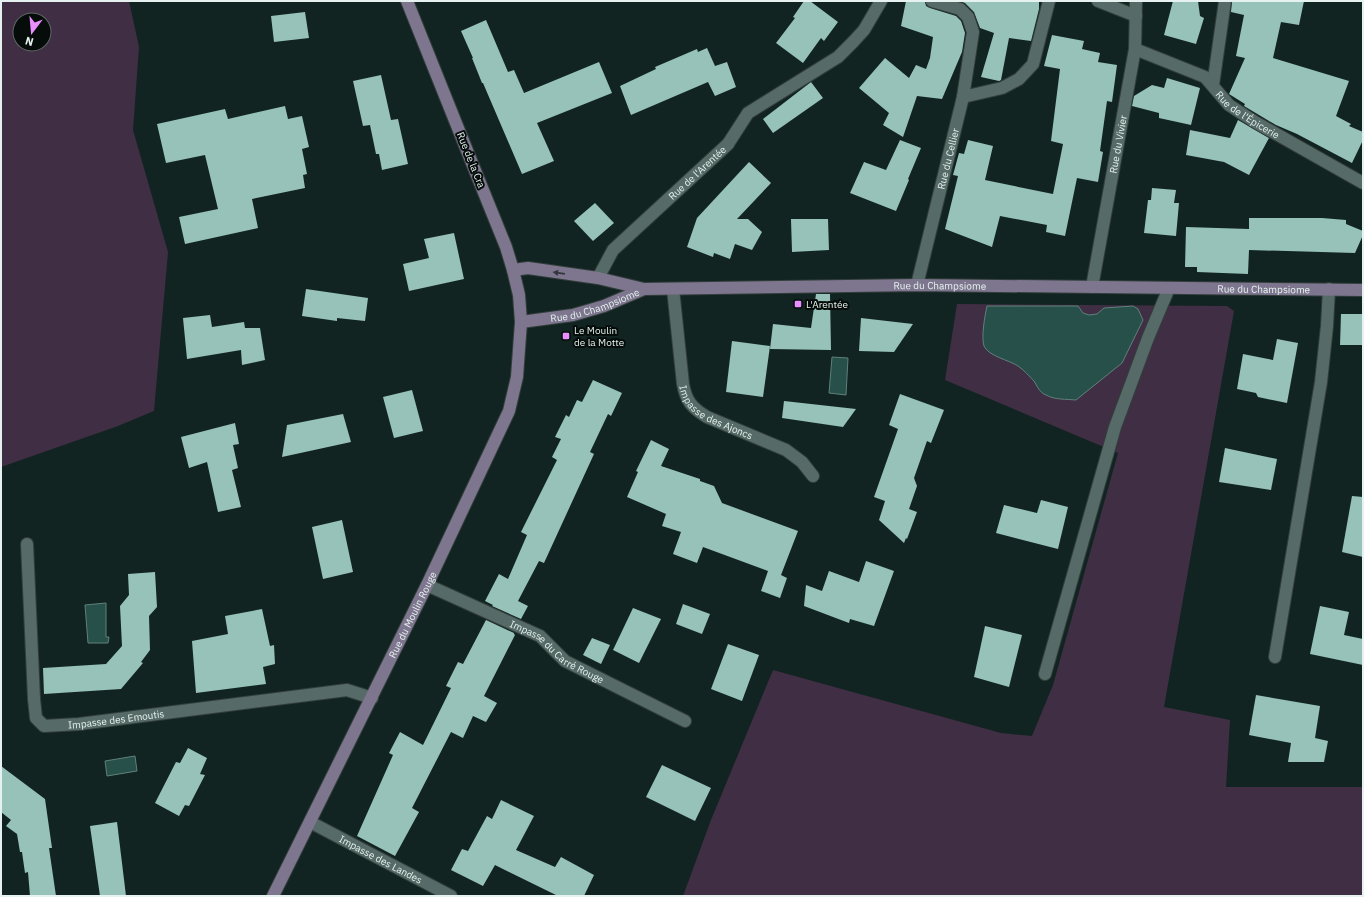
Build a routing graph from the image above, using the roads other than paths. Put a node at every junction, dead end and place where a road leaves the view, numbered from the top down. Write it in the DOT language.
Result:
graph roads {
  1 [pos="407,1"];
  2 [pos="881,1"];
  3 [pos="932,1"];
  4 [pos="1049,1"];
  5 [pos="1098,1"];
  6 [pos="1136,1"];
  7 [pos="1225,1"];
  8 [pos="1136,16"];
  9 [pos="1135,48"];
  10 [pos="1213,85"];
  11 [pos="963,97"];
  12 [pos="1363,183"];
  13 [pos="513,270"];
  14 [pos="598,278"];
  15 [pos="916,285"];
  16 [pos="1092,287"];
  17 [pos="1169,288"];
  18 [pos="644,289"];
  19 [pos="673,289"];
  20 [pos="1329,289"];
  21 [pos="1363,290"];
  22 [pos="522,322"];
  23 [pos="813,476"];
  24 [pos="28,544"];
  25 [pos="427,585"];
  26 [pos="1275,657"];
  27 [pos="1045,674"];
  28 [pos="372,698"];
  29 [pos="685,720"];
  30 [pos="310,822"];
  31 [pos="273,896"];
  32 [pos="451,896"];
  1 -- 13 [label="street, Rue de la Cra"];
  2 -- 14 [label="street, Rue de l'Arentée"];
  3 -- 11 [label="street, Rue du Cellier"];
  4 -- 11 [label="street"];
  5 -- 8 [label="street"];
  6 -- 8 [label="street, Rue du Vivier"];
  7 -- 10 [label="street"];
  8 -- 9 [label="street, Rue du Vivier"];
  9 -- 10 [label="street, Rue de l'Épicerie"];
  9 -- 16 [label="street, Rue du Vivier"];
  10 -- 12 [label="street, Rue de l'Épicerie"];
  11 -- 15 [label="street, Rue du Cellier"];
  14 -- 13 [label="street, one-way"];
  13 -- 22 [label="street, Rue de la Cra"];
  14 -- 18 [label="street"];
  15 -- 16 [label="street, Rue du Champsiome"];
  15 -- 19 [label="street, Rue du Champsiome"];
  16 -- 17 [label="street, Rue du Champsiome"];
  17 -- 20 [label="street, Rue du Champsiome"];
  17 -- 27 [label="street"];
  18 -- 19 [label="street, Rue du Champsiome"];
  18 -- 22 [label="street, Rue du Champsiome"];
  19 -- 23 [label="street, Impasse des Ajoncs"];
  20 -- 21 [label="street, Rue du Champsiome"];
  20 -- 26 [label="street"];
  22 -- 25 [label="street, Rue du Moulin Rouge"];
  24 -- 28 [label="street, Impasse des Emoutis"];
  25 -- 28 [label="street, Rue du Moulin Rouge"];
  25 -- 29 [label="street, Impasse du Carré Rouge"];
  28 -- 30 [label="street, Rue du Moulin Rouge"];
  30 -- 31 [label="street, Rue du Moulin Rouge"];
  30 -- 32 [label="street, Impasse des Landes"];
}
